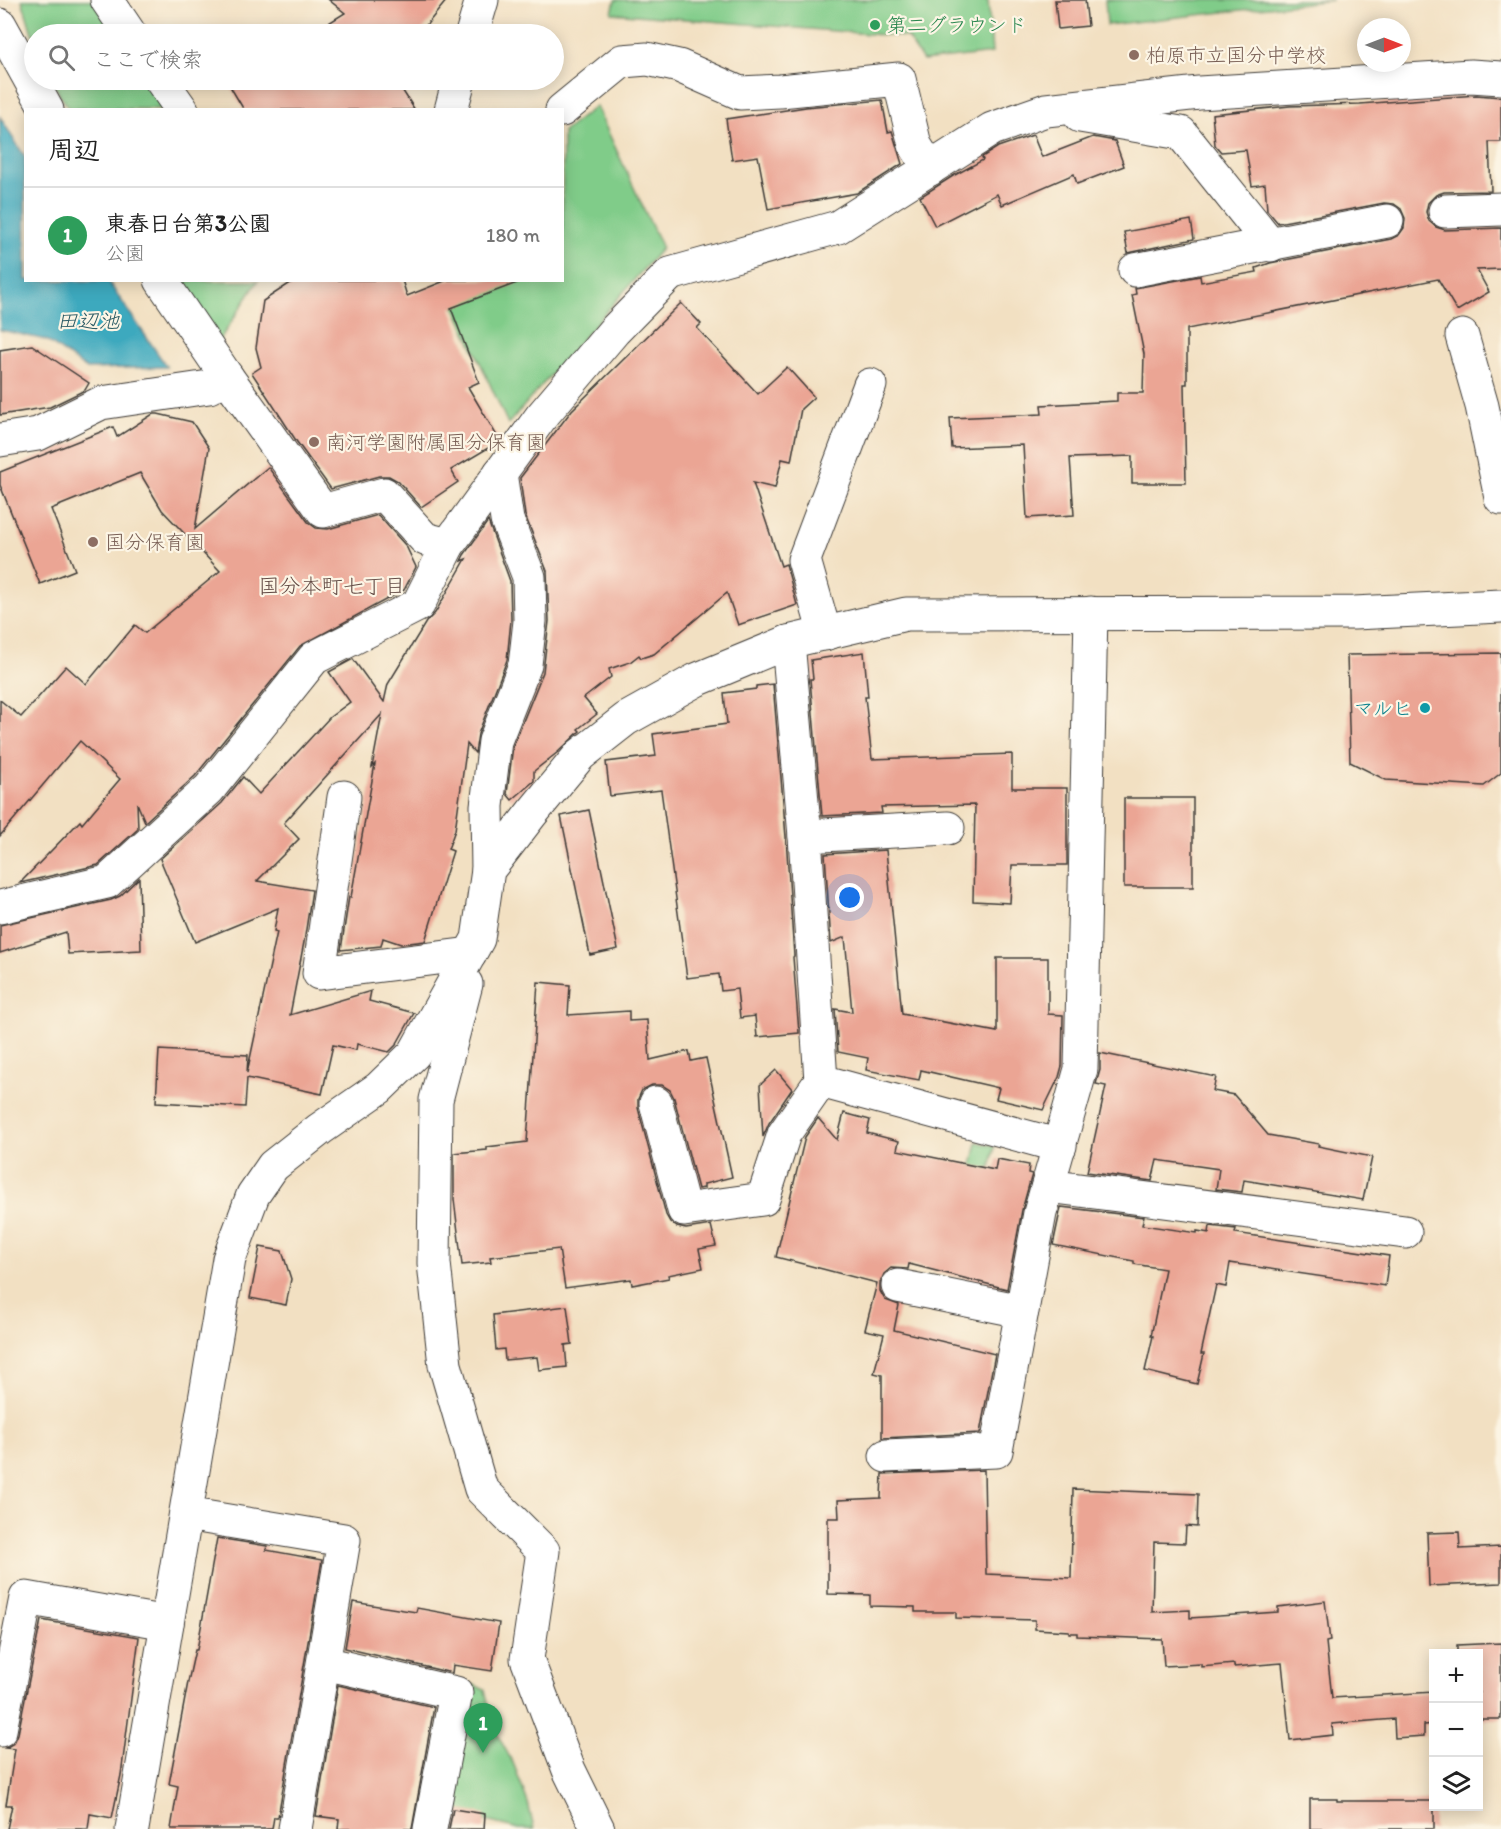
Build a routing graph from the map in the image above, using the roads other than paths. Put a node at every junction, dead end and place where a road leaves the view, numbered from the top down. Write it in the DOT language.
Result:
graph roads {
  1 [pos="107,0"];
  2 [pos="482,0"];
  3 [pos="123,24"];
  4 [pos="475,24"];
  5 [pos="0,25"];
  6 [pos="24,68"];
  7 [pos="1501,78"];
  8 [pos="36,90"];
  9 [pos="168,90"];
  10 [pos="456,90"];
  11 [pos="46,108"];
  12 [pos="181,108"];
  13 [pos="452,108"];
  14 [pos="564,108"];
  15 [pos="1046,110"];
  16 [pos="930,169"];
  17 [pos="1501,209"];
  18 [pos="1445,211"];
  19 [pos="1387,220"];
  20 [pos="1271,245"];
  21 [pos="1135,270"];
  22 [pos="162,282"];
  23 [pos="1462,336"];
  24 [pos="227,377"];
  25 [pos="870,385"];
  26 [pos="0,440"];
  27 [pos="500,473"];
  28 [pos="1501,498"];
  29 [pos="448,545"];
  30 [pos="1501,606"];
  31 [pos="1091,613"];
  32 [pos="825,634"];
  33 [pos="788,642"];
  34 [pos="344,797"];
  35 [pos="948,828"];
  36 [pos="805,836"];
  37 [pos="488,870"];
  38 [pos="0,907"];
  39 [pos="474,946"];
  40 [pos="821,1081"];
  41 [pos="656,1103"];
  42 [pos="1060,1146"];
  43 [pos="1048,1186"];
  44 [pos="1405,1232"];
  45 [pos="898,1286"];
  46 [pos="1022,1311"];
  47 [pos="886,1456"];
  48 [pos="186,1514"];
  49 [pos="167,1623"];
  50 [pos="324,1663"];
  51 [pos="0,1730"];
  52 [pos="132,1829"];
  53 [pos="295,1829"];
  54 [pos="430,1829"];
  55 [pos="598,1829"];
  1 -- 3 [label="street"];
  2 -- 4 [label="street"];
  5 -- 6 [label="street"];
  7 -- 15 [label="street"];
  8 -- 11 [label="street"];
  9 -- 12 [label="street"];
  10 -- 13 [label="street"];
  14 -- 16 [label="street"];
  15 -- 16 [label="street"];
  15 -- 20 [label="street"];
  16 -- 27 [label="street"];
  17 -- 18 [label="street"];
  19 -- 20 [label="street"];
  20 -- 21 [label="street"];
  22 -- 24 [label="street"];
  23 -- 28 [label="street"];
  24 -- 26 [label="street"];
  24 -- 29 [label="street"];
  25 -- 32 [label="street"];
  27 -- 29 [label="street"];
  27 -- 37 [label="street"];
  29 -- 38 [label="street"];
  30 -- 31 [label="street"];
  31 -- 32 [label="street"];
  31 -- 42 [label="street"];
  32 -- 33 [label="street"];
  33 -- 36 [label="street"];
  33 -- 37 [label="street"];
  34 -- 39 [label="street"];
  35 -- 36 [label="street"];
  36 -- 40 [label="street"];
  37 -- 39 [label="street"];
  39 -- 48 [label="street"];
  39 -- 55 [label="street"];
  40 -- 41 [label="street"];
  40 -- 42 [label="street"];
  42 -- 43 [label="street"];
  43 -- 44 [label="street"];
  43 -- 46 [label="street"];
  45 -- 46 [label="street"];
  46 -- 47 [label="street"];
  48 -- 49 [label="street"];
  48 -- 50 [label="street"];
  49 -- 51 [label="street"];
  49 -- 52 [label="street"];
  50 -- 53 [label="street"];
  50 -- 54 [label="street"];
}
